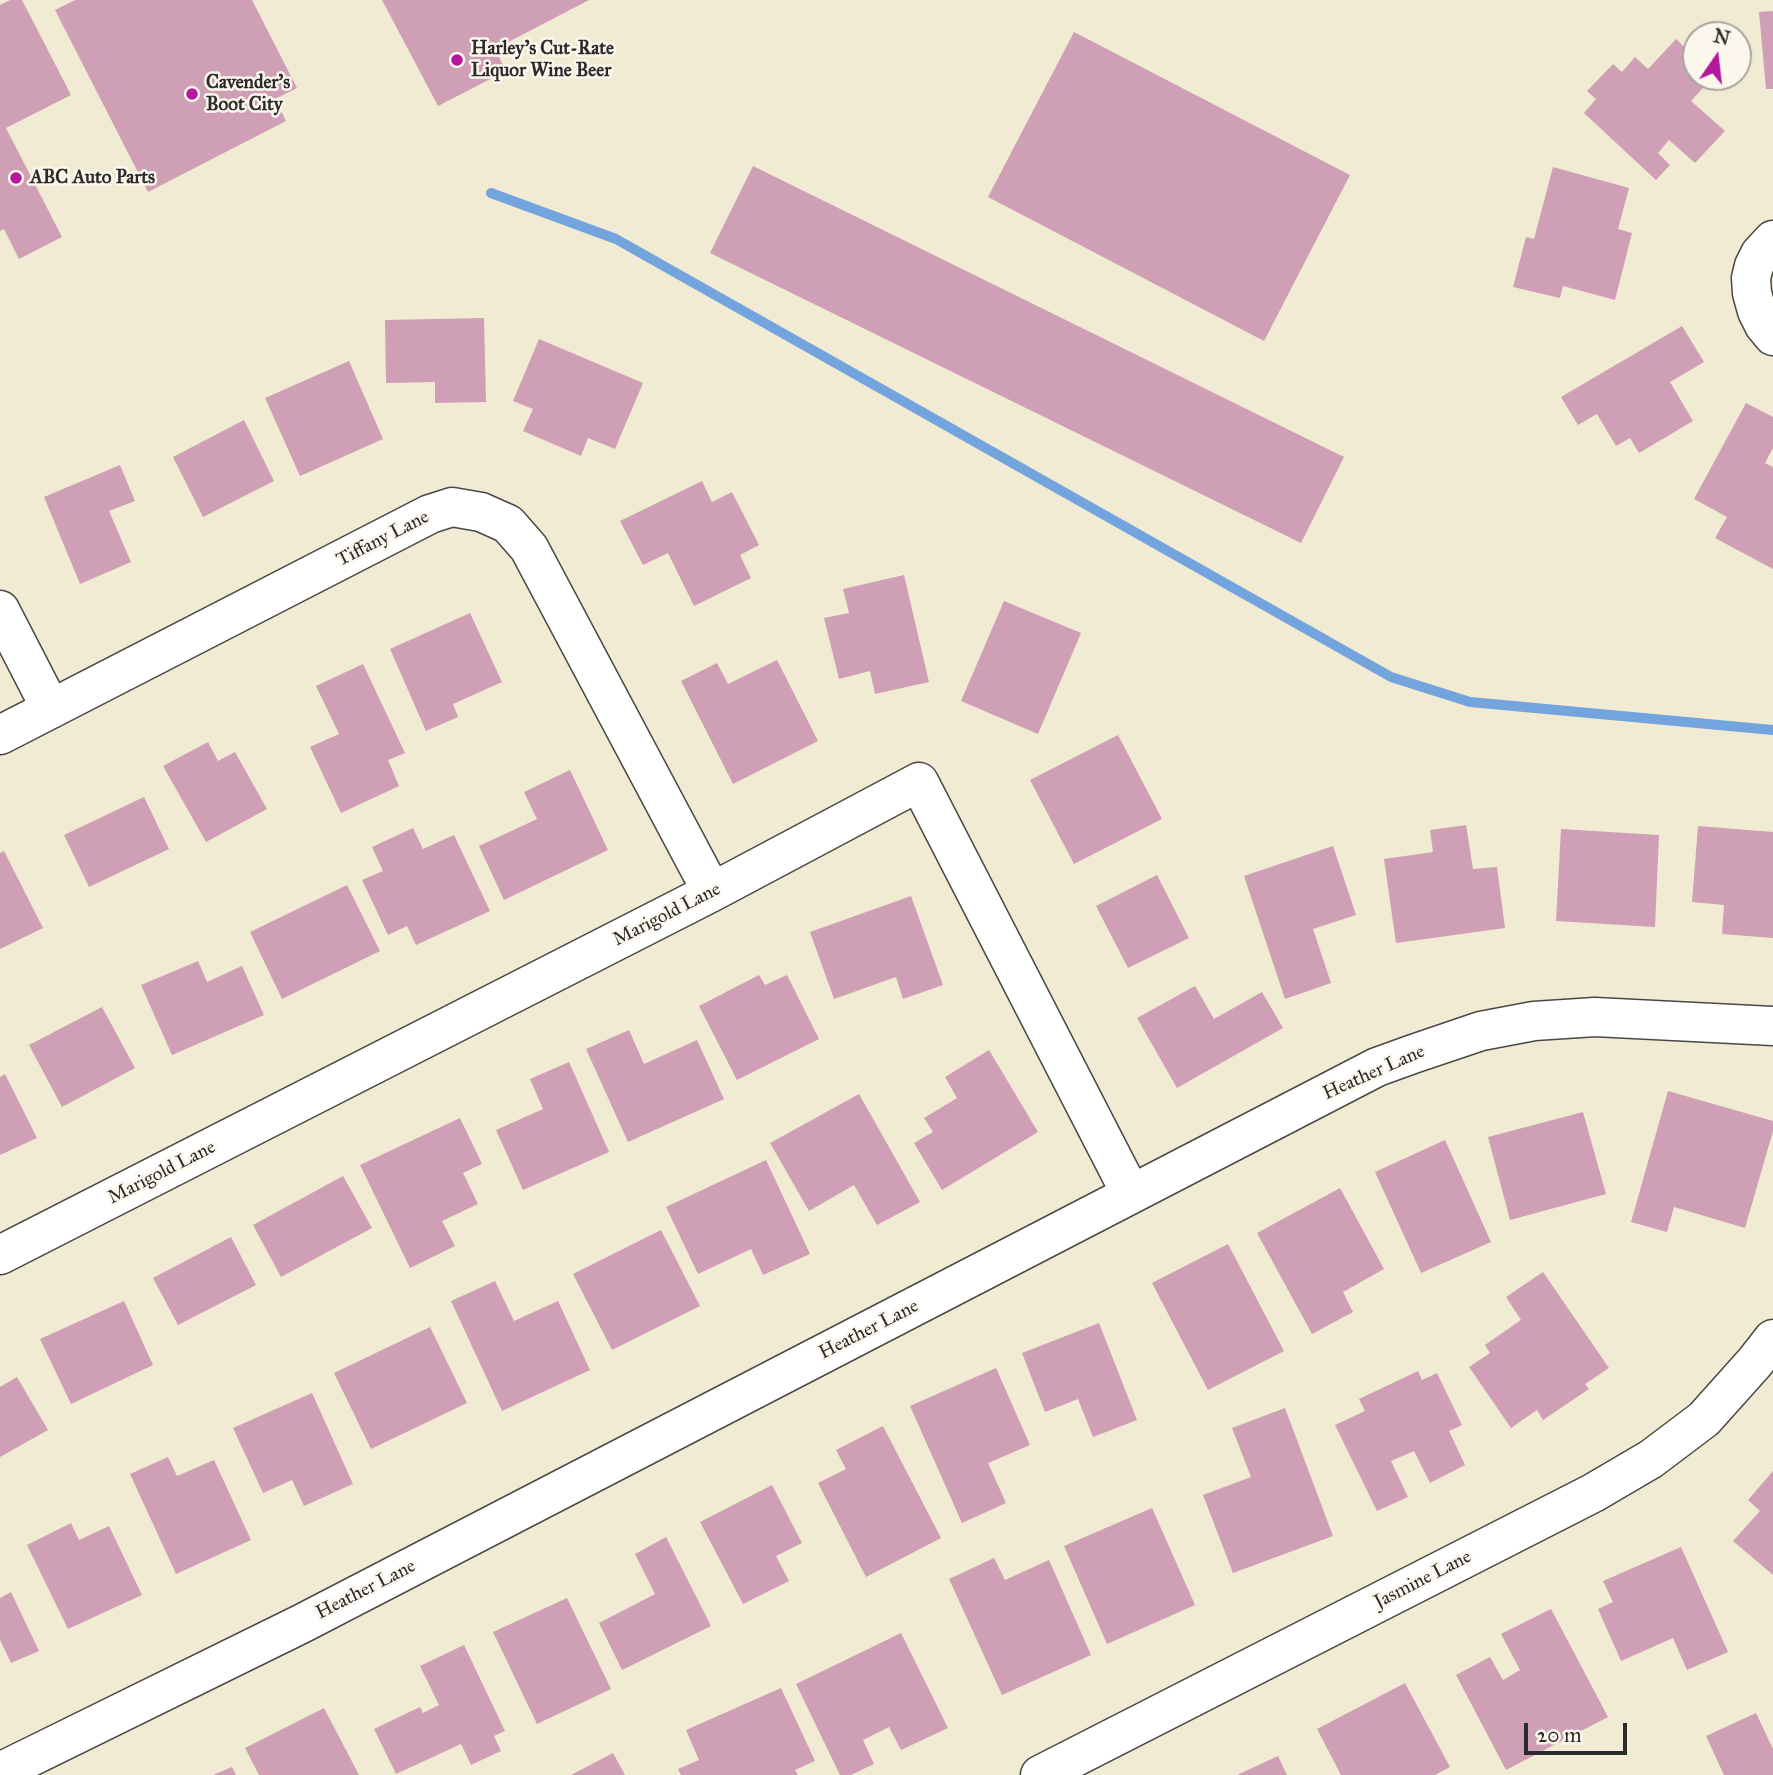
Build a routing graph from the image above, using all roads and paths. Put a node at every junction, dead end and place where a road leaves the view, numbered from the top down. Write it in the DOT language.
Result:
graph roads {
  1 [pos="1773,240"];
  2 [pos="1773,336"];
  3 [pos="0,610"];
  4 [pos="51,709"];
  5 [pos="0,735"];
  6 [pos="712,892"];
  7 [pos="1773,1026"];
  8 [pos="1131,1194"];
  9 [pos="0,1255"];
  10 [pos="1773,1339"];
  11 [pos="24,1768"];
  12 [pos="1040,1775"];
  1 -- 2 [label="street"];
  3 -- 4 [label="street"];
  4 -- 5 [label="street, Tiffany Lane"];
  4 -- 6 [label="street, Tiffany Lane"];
  6 -- 8 [label="street, Marigold Lane"];
  6 -- 9 [label="street, Marigold Lane"];
  7 -- 8 [label="street, Heather Lane"];
  8 -- 11 [label="street, Heather Lane"];
  10 -- 12 [label="street, Jasmine Lane"];
}
